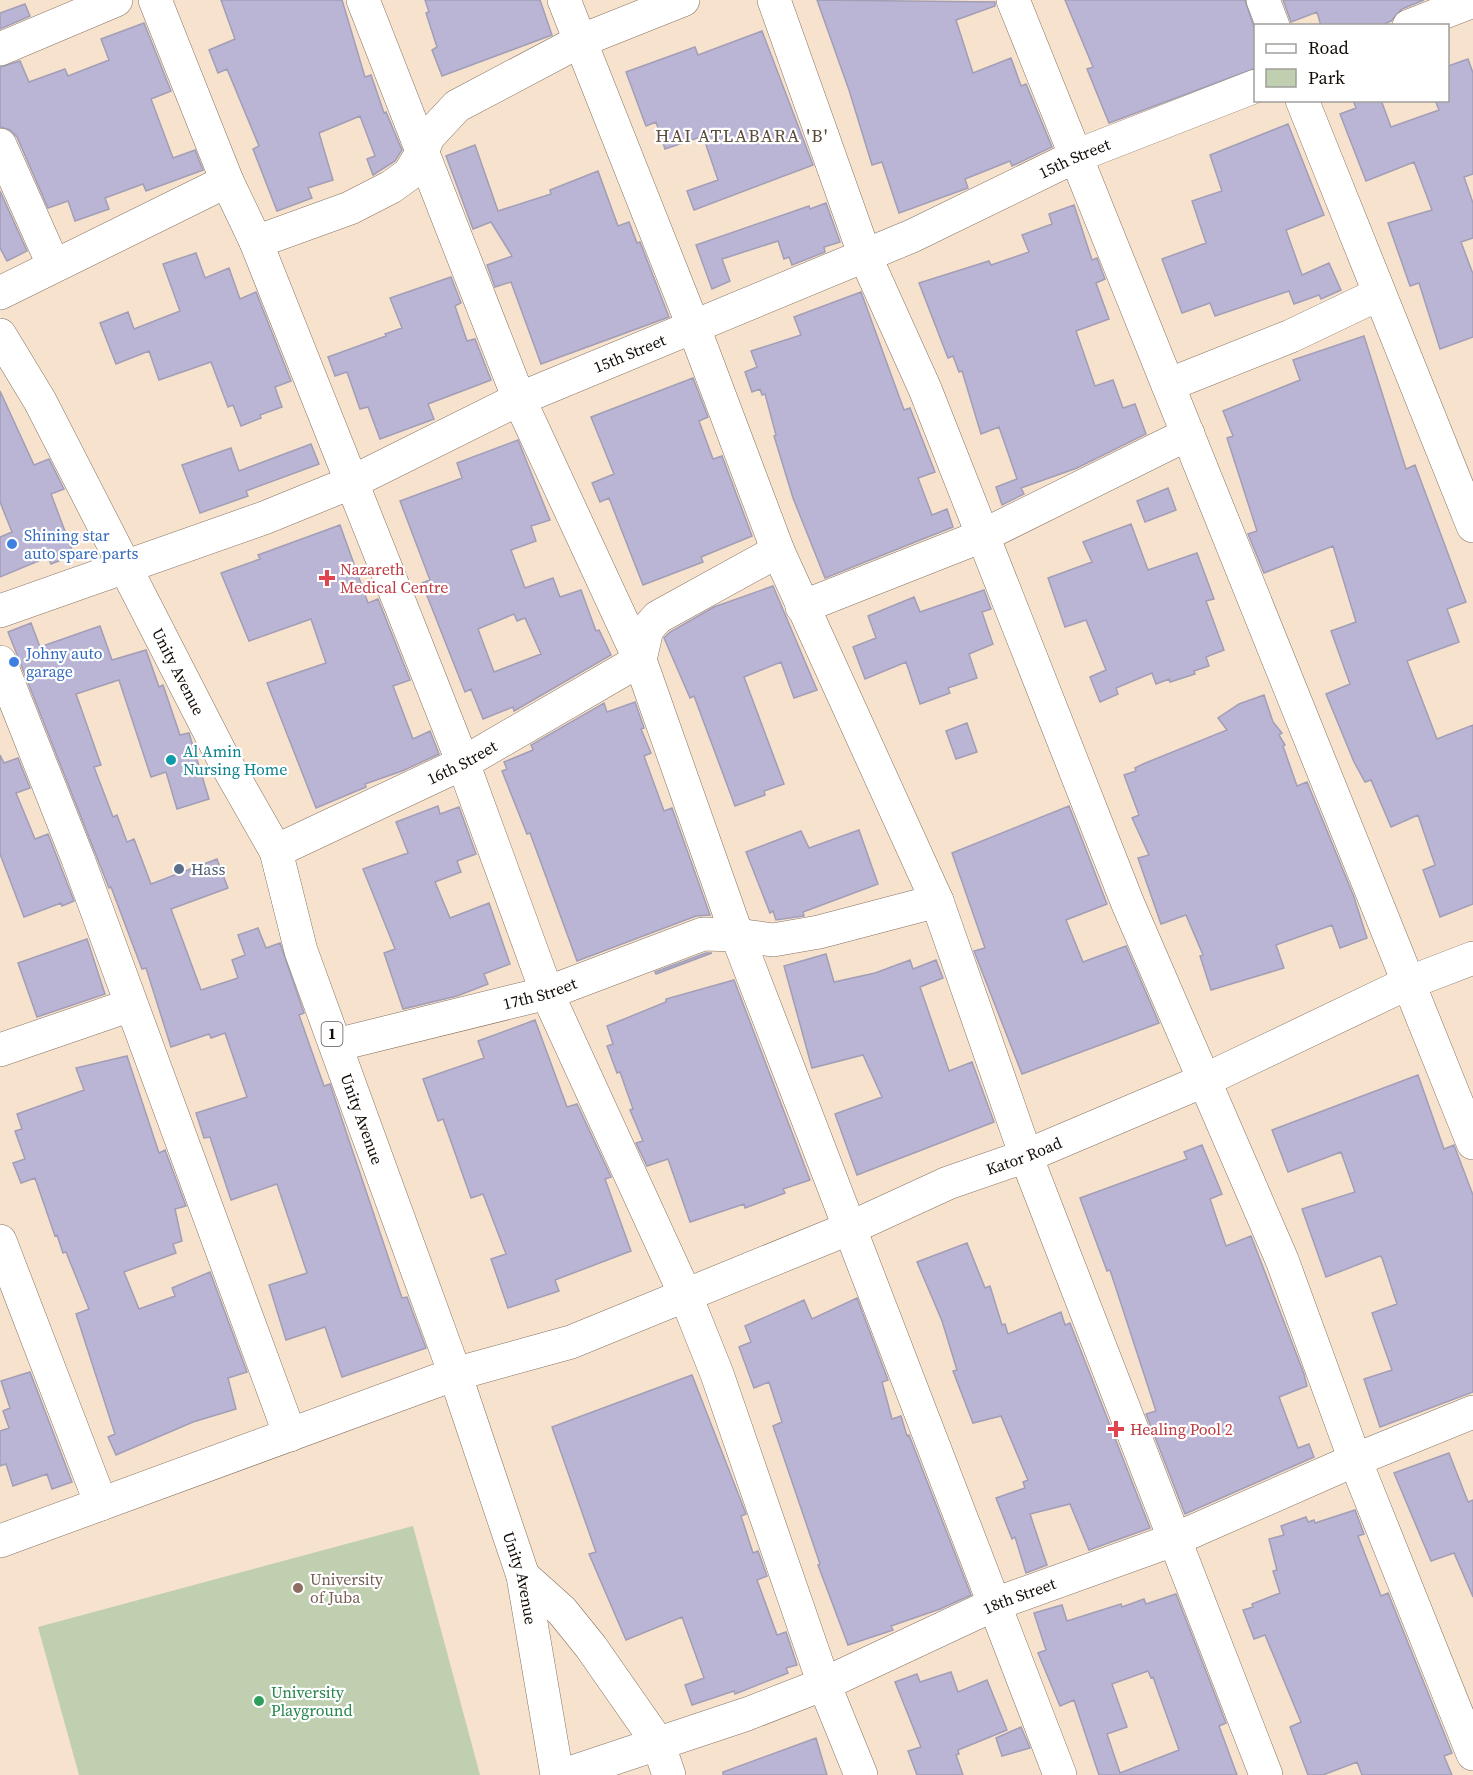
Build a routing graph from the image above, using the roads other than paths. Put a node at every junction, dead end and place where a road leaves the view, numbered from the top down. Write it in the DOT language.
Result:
graph roads {
  1 [pos="116,0"];
  2 [pos="155,0"];
  3 [pos="363,0"];
  4 [pos="564,0"];
  5 [pos="682,0"];
  6 [pos="774,0"];
  7 [pos="1013,0"];
  8 [pos="1263,0"];
  9 [pos="1473,1"];
  10 [pos="1272,24"];
  11 [pos="1414,24"];
  12 [pos="580,41"];
  13 [pos="0,49"];
  14 [pos="1254,87"];
  15 [pos="1303,102"];
  16 [pos="0,145"];
  17 [pos="422,153"];
  18 [pos="1076,156"];
  19 [pos="227,181"];
  20 [pos="256,242"];
  21 [pos="865,256"];
  22 [pos="53,264"];
  23 [pos="0,293"];
  24 [pos="1379,294"];
  25 [pos="694,328"];
  26 [pos="0,335"];
  27 [pos="1168,385"];
  28 [pos="519,399"];
  29 [pos="1188,434"];
  30 [pos="350,483"];
  31 [pos="1473,526"];
  32 [pos="982,536"];
  33 [pos="778,550"];
  34 [pos="125,567"];
  35 [pos="802,607"];
  36 [pos="0,611"];
  37 [pos="640,660"];
  38 [pos="0,662"];
  39 [pos="462,763"];
  40 [pos="276,851"];
  41 [pos="937,902"];
  42 [pos="737,935"];
  43 [pos="1473,958"];
  44 [pos="1408,983"];
  45 [pos="547,993"];
  46 [pos="131,1005"];
  47 [pos="336,1045"];
  48 [pos="0,1050"];
  49 [pos="1203,1081"];
  50 [pos="1473,1143"];
  51 [pos="1026,1156"];
  52 [pos="850,1227"];
  53 [pos="0,1241"];
  54 [pos="685,1294"];
  55 [pos="455,1374"];
  56 [pos="1473,1412"];
  57 [pos="290,1435"];
  58 [pos="1355,1460"];
  59 [pos="101,1504"];
  60 [pos="1173,1540"];
  61 [pos="0,1541"];
  62 [pos="523,1576"];
  63 [pos="995,1604"];
  64 [pos="824,1684"];
  65 [pos="658,1743"];
  66 [pos="1473,1754"];
  67 [pos="556,1775"];
  68 [pos="564,1775"];
  69 [pos="669,1775"];
  70 [pos="861,1775"];
  71 [pos="1060,1775"];
  72 [pos="1266,1775"];
  1 -- 13 [label="street"];
  2 -- 19 [label="street"];
  3 -- 17 [label="street"];
  4 -- 12 [label="street"];
  5 -- 12 [label="street"];
  6 -- 21 [label="street"];
  7 -- 18 [label="street"];
  8 -- 10 [label="street"];
  9 -- 11 [label="street"];
  12 -- 17 [label="street"];
  12 -- 25 [label="street"];
  14 -- 18 [label="street, 15th Street"];
  15 -- 24 [label="street"];
  16 -- 22 [label="street"];
  17 -- 20 [label="street"];
  17 -- 28 [label="street"];
  18 -- 21 [label="street, 15th Street"];
  18 -- 27 [label="street"];
  19 -- 20 [label="street"];
  19 -- 22 [label="street"];
  20 -- 30 [label="street"];
  21 -- 25 [label="street, 15th Street"];
  21 -- 32 [label="street"];
  22 -- 23 [label="street"];
  24 -- 27 [label="street"];
  24 -- 31 [label="street"];
  25 -- 28 [label="street, 15th Street"];
  25 -- 33 [label="street"];
  26 -- 34 [label="street, Unity Avenue / 1"];
  27 -- 29 [label="street"];
  28 -- 30 [label="street, 15th Street"];
  28 -- 37 [label="street"];
  29 -- 32 [label="street"];
  29 -- 44 [label="street"];
  30 -- 34 [label="street, 15th Street"];
  30 -- 39 [label="street"];
  32 -- 35 [label="street"];
  32 -- 49 [label="street"];
  33 -- 35 [label="street"];
  33 -- 37 [label="street"];
  34 -- 36 [label="street, 15th Street"];
  34 -- 40 [label="street, Unity Avenue / 1"];
  35 -- 41 [label="street"];
  37 -- 39 [label="street, 16th Street"];
  37 -- 42 [label="street"];
  38 -- 46 [label="street"];
  39 -- 40 [label="street, 16th Street"];
  39 -- 45 [label="street"];
  40 -- 47 [label="street, Unity Avenue / 1"];
  41 -- 42 [label="street, 17th Street"];
  41 -- 51 [label="street"];
  42 -- 45 [label="street, 17th Street"];
  42 -- 52 [label="street"];
  43 -- 44 [label="street, Kator Road"];
  44 -- 49 [label="street, Kator Road"];
  44 -- 50 [label="street"];
  45 -- 47 [label="street, 17th Street"];
  45 -- 54 [label="street"];
  46 -- 48 [label="street"];
  46 -- 57 [label="street"];
  47 -- 55 [label="street, Unity Avenue / 1"];
  49 -- 51 [label="street, Kator Road"];
  49 -- 58 [label="street"];
  51 -- 52 [label="street, Kator Road"];
  51 -- 60 [label="street"];
  52 -- 54 [label="street, Kator Road"];
  52 -- 63 [label="street"];
  53 -- 59 [label="street"];
  54 -- 55 [label="street, Kator Road"];
  54 -- 64 [label="street"];
  55 -- 57 [label="street, Kator Road"];
  55 -- 62 [label="street, Unity Avenue / 1"];
  56 -- 58 [label="street, 18th Street"];
  57 -- 59 [label="street, Kator Road"];
  58 -- 60 [label="street, 18th Street"];
  58 -- 66 [label="street"];
  59 -- 61 [label="street, Kator Road"];
  60 -- 63 [label="street, 18th Street"];
  60 -- 72 [label="street"];
  62 -- 65 [label="street"];
  62 -- 67 [label="street, Unity Avenue / 1"];
  63 -- 64 [label="street, 18th Street"];
  63 -- 71 [label="street"];
  64 -- 65 [label="street, 18th Street"];
  64 -- 70 [label="street"];
  65 -- 68 [label="street, 18th Street"];
  65 -- 69 [label="street"];
}
